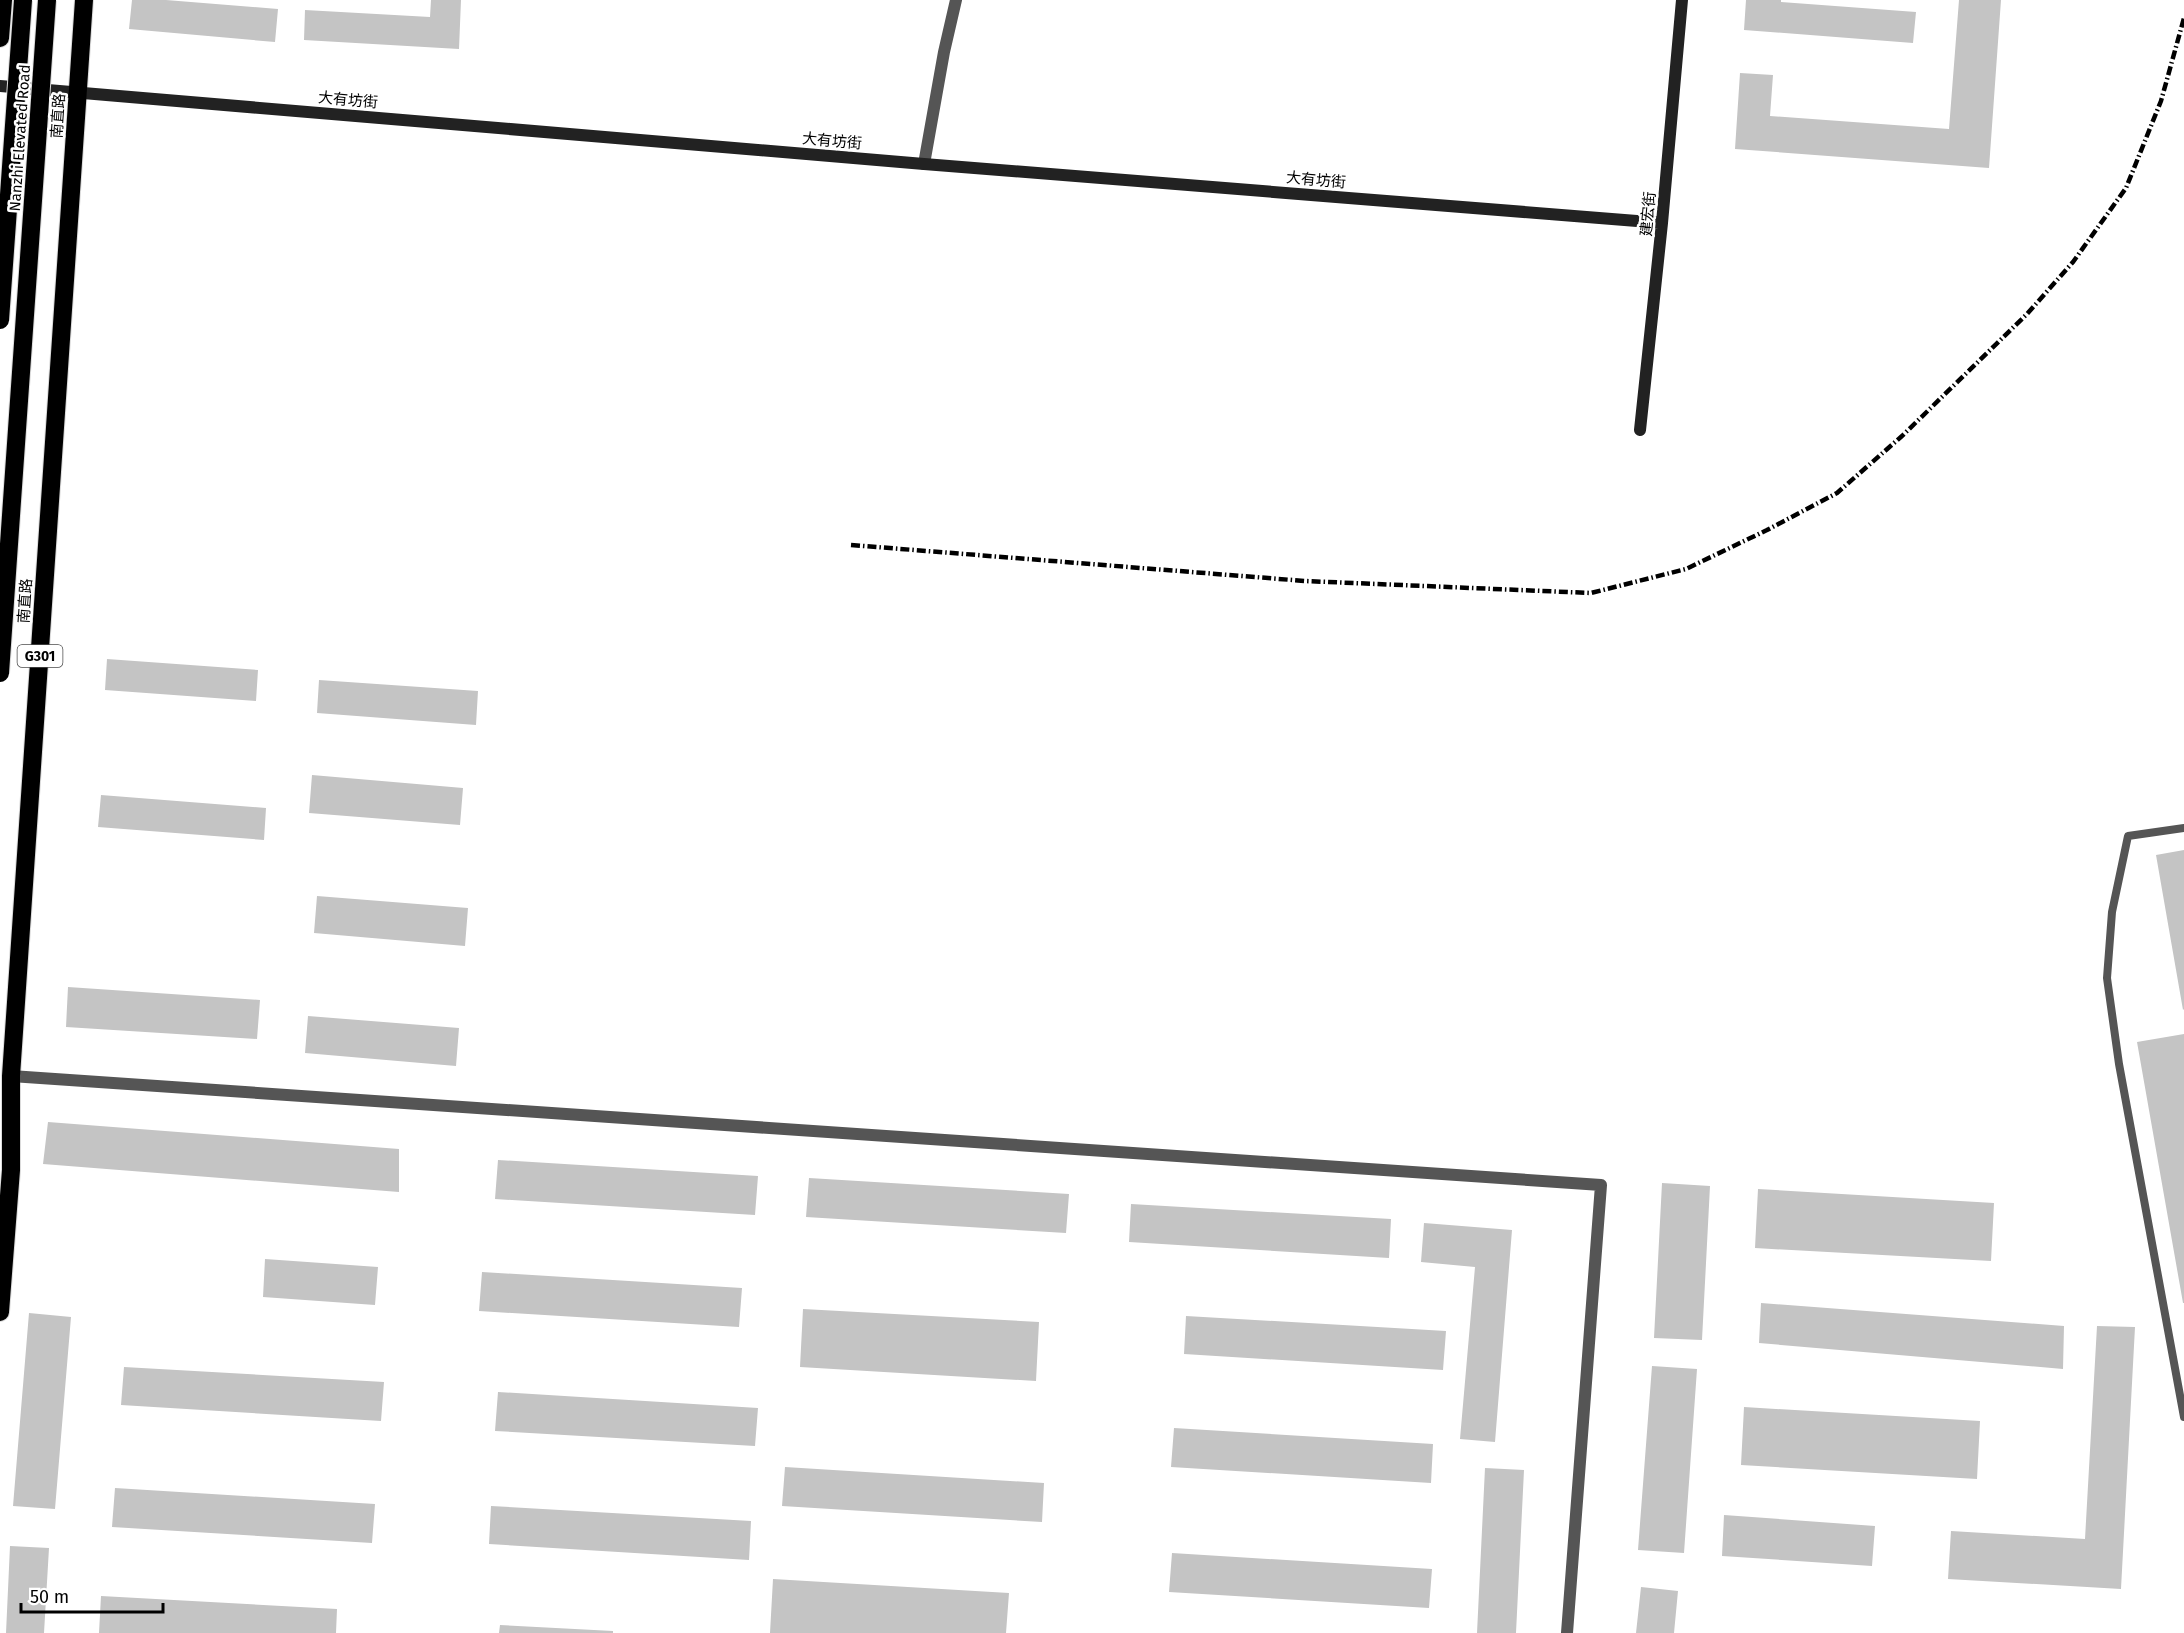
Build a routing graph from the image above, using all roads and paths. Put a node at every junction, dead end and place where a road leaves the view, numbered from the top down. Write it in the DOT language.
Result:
graph roads {
  1 [pos="3,0"];
  2 [pos="23,0"];
  3 [pos="47,0"];
  4 [pos="84,0"];
  5 [pos="956,0"];
  6 [pos="1682,0"];
  7 [pos="0,38"];
  8 [pos="0,86"];
  9 [pos="77,92"];
  10 [pos="924,164"];
  11 [pos="1662,223"];
  12 [pos="0,320"];
  13 [pos="1640,430"];
  14 [pos="0,673"];
  15 [pos="2184,828"];
  16 [pos="11,1076"];
  17 [pos="11,1170"];
  18 [pos="0,1201"];
  19 [pos="0,1312"];
  20 [pos="2184,1417"];
  21 [pos="1567,1633"];
  1 -- 7 [label="highway"];
  2 -- 12 [label="highway, Nanzhi Elevated Road, bridge"];
  3 -- 14 [label="highway, Nanzhi Elevated Road, bridge"];
  4 -- 9 [label="highway, 南直路 / G301"];
  5 -- 10 [label="street"];
  6 -- 11 [label="main road, 建宏街"];
  8 -- 9 [label="main road, 大有坊街"];
  9 -- 10 [label="main road, 大有坊街"];
  9 -- 16 [label="highway, 南直路 / G301"];
  10 -- 11 [label="main road, 大有坊街"];
  11 -- 13 [label="main road, 建宏街"];
  15 -- 20 [label="lane"];
  16 -- 17 [label="highway, 南直路 / G301"];
  16 -- 21 [label="street"];
  17 -- 18 [label="highway"];
  17 -- 19 [label="highway, 南直路 / G301"];
}
